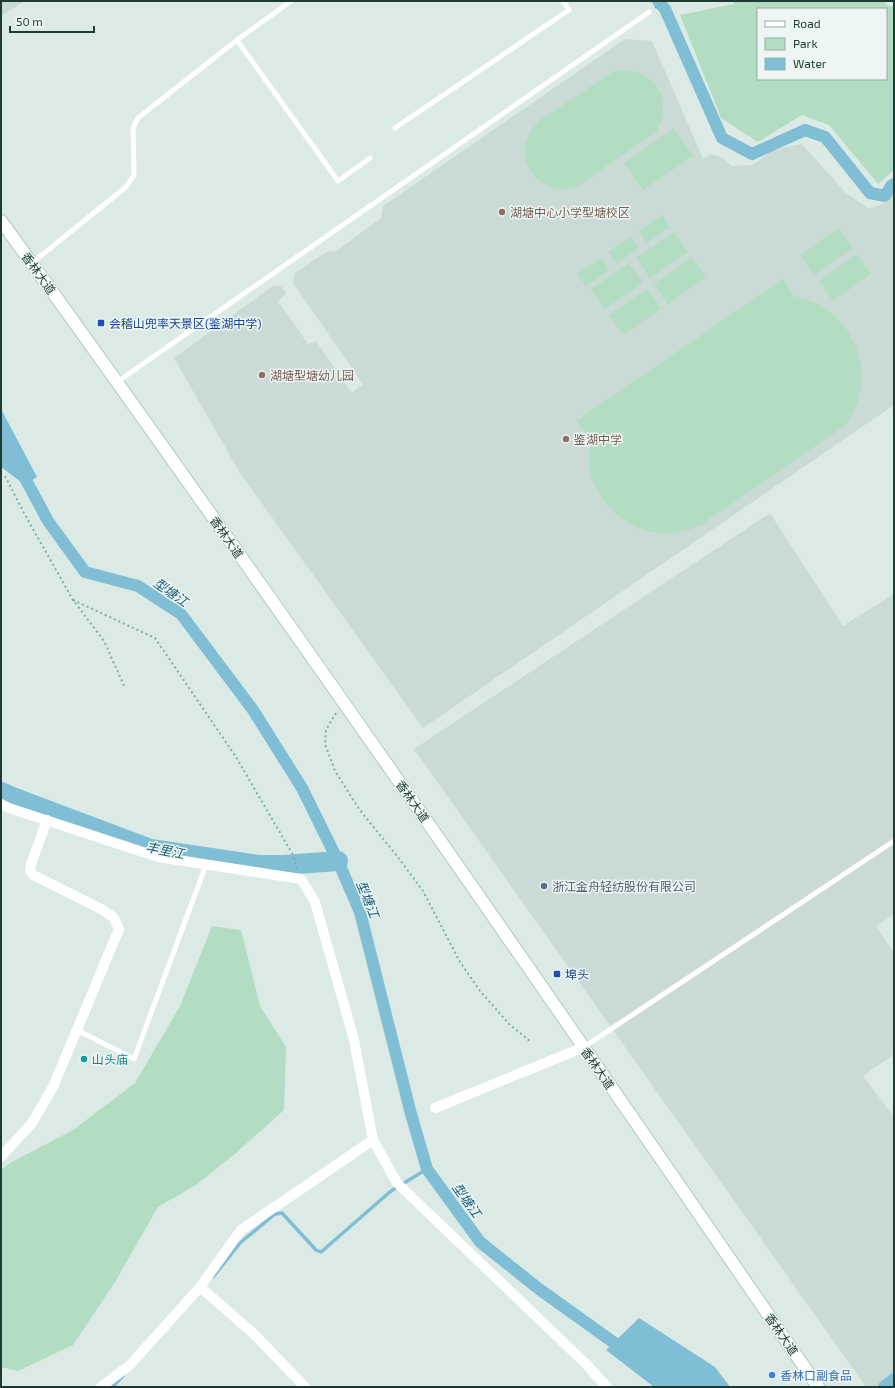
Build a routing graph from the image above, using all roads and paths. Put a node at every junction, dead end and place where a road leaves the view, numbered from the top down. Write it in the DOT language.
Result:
graph roads {
  1 [pos="291,1"];
  2 [pos="564,1"];
  3 [pos="665,1"];
  4 [pos="649,12"];
  5 [pos="237,40"];
  6 [pos="395,128"];
  7 [pos="370,158"];
  8 [pos="1,221"];
  9 [pos="32,263"];
  10 [pos="117,382"];
  11 [pos="4,476"];
  12 [pos="73,600"];
  13 [pos="125,688"];
  14 [pos="343,702"];
  15 [pos="1,804"];
  16 [pos="47,820"];
  17 [pos="894,841"];
  18 [pos="293,855"];
  19 [pos="206,865"];
  20 [pos="77,1030"];
  21 [pos="531,1042"];
  22 [pos="584,1047"];
  23 [pos="435,1108"];
  24 [pos="373,1140"];
  25 [pos="1,1157"];
  26 [pos="200,1287"];
  27 [pos="101,1387"];
  28 [pos="305,1387"];
  29 [pos="607,1387"];
  30 [pos="818,1387"];
  1 -- 5 [label="lane"];
  2 -- 6 [label="lane"];
  3 -- 4 [label="path"];
  4 -- 10 [label="lane"];
  5 -- 7 [label="lane"];
  5 -- 9 [label="lane"];
  8 -- 9 [label="main road, 香林大道"];
  9 -- 10 [label="main road, 香林大道"];
  10 -- 14 [label="main road, 香林大道"];
  11 -- 12 [label="path"];
  12 -- 13 [label="path"];
  12 -- 18 [label="path"];
  14 -- 21 [label="path"];
  14 -- 22 [label="main road, 香林大道"];
  15 -- 16 [label="street"];
  16 -- 19 [label="street"];
  16 -- 20 [label="street"];
  17 -- 22 [label="lane"];
  19 -- 20 [label="lane"];
  19 -- 24 [label="street"];
  20 -- 25 [label="street"];
  22 -- 23 [label="street"];
  22 -- 30 [label="main road, 香林大道"];
  24 -- 26 [label="street"];
  24 -- 29 [label="street"];
  26 -- 27 [label="street"];
  26 -- 28 [label="street"];
}
